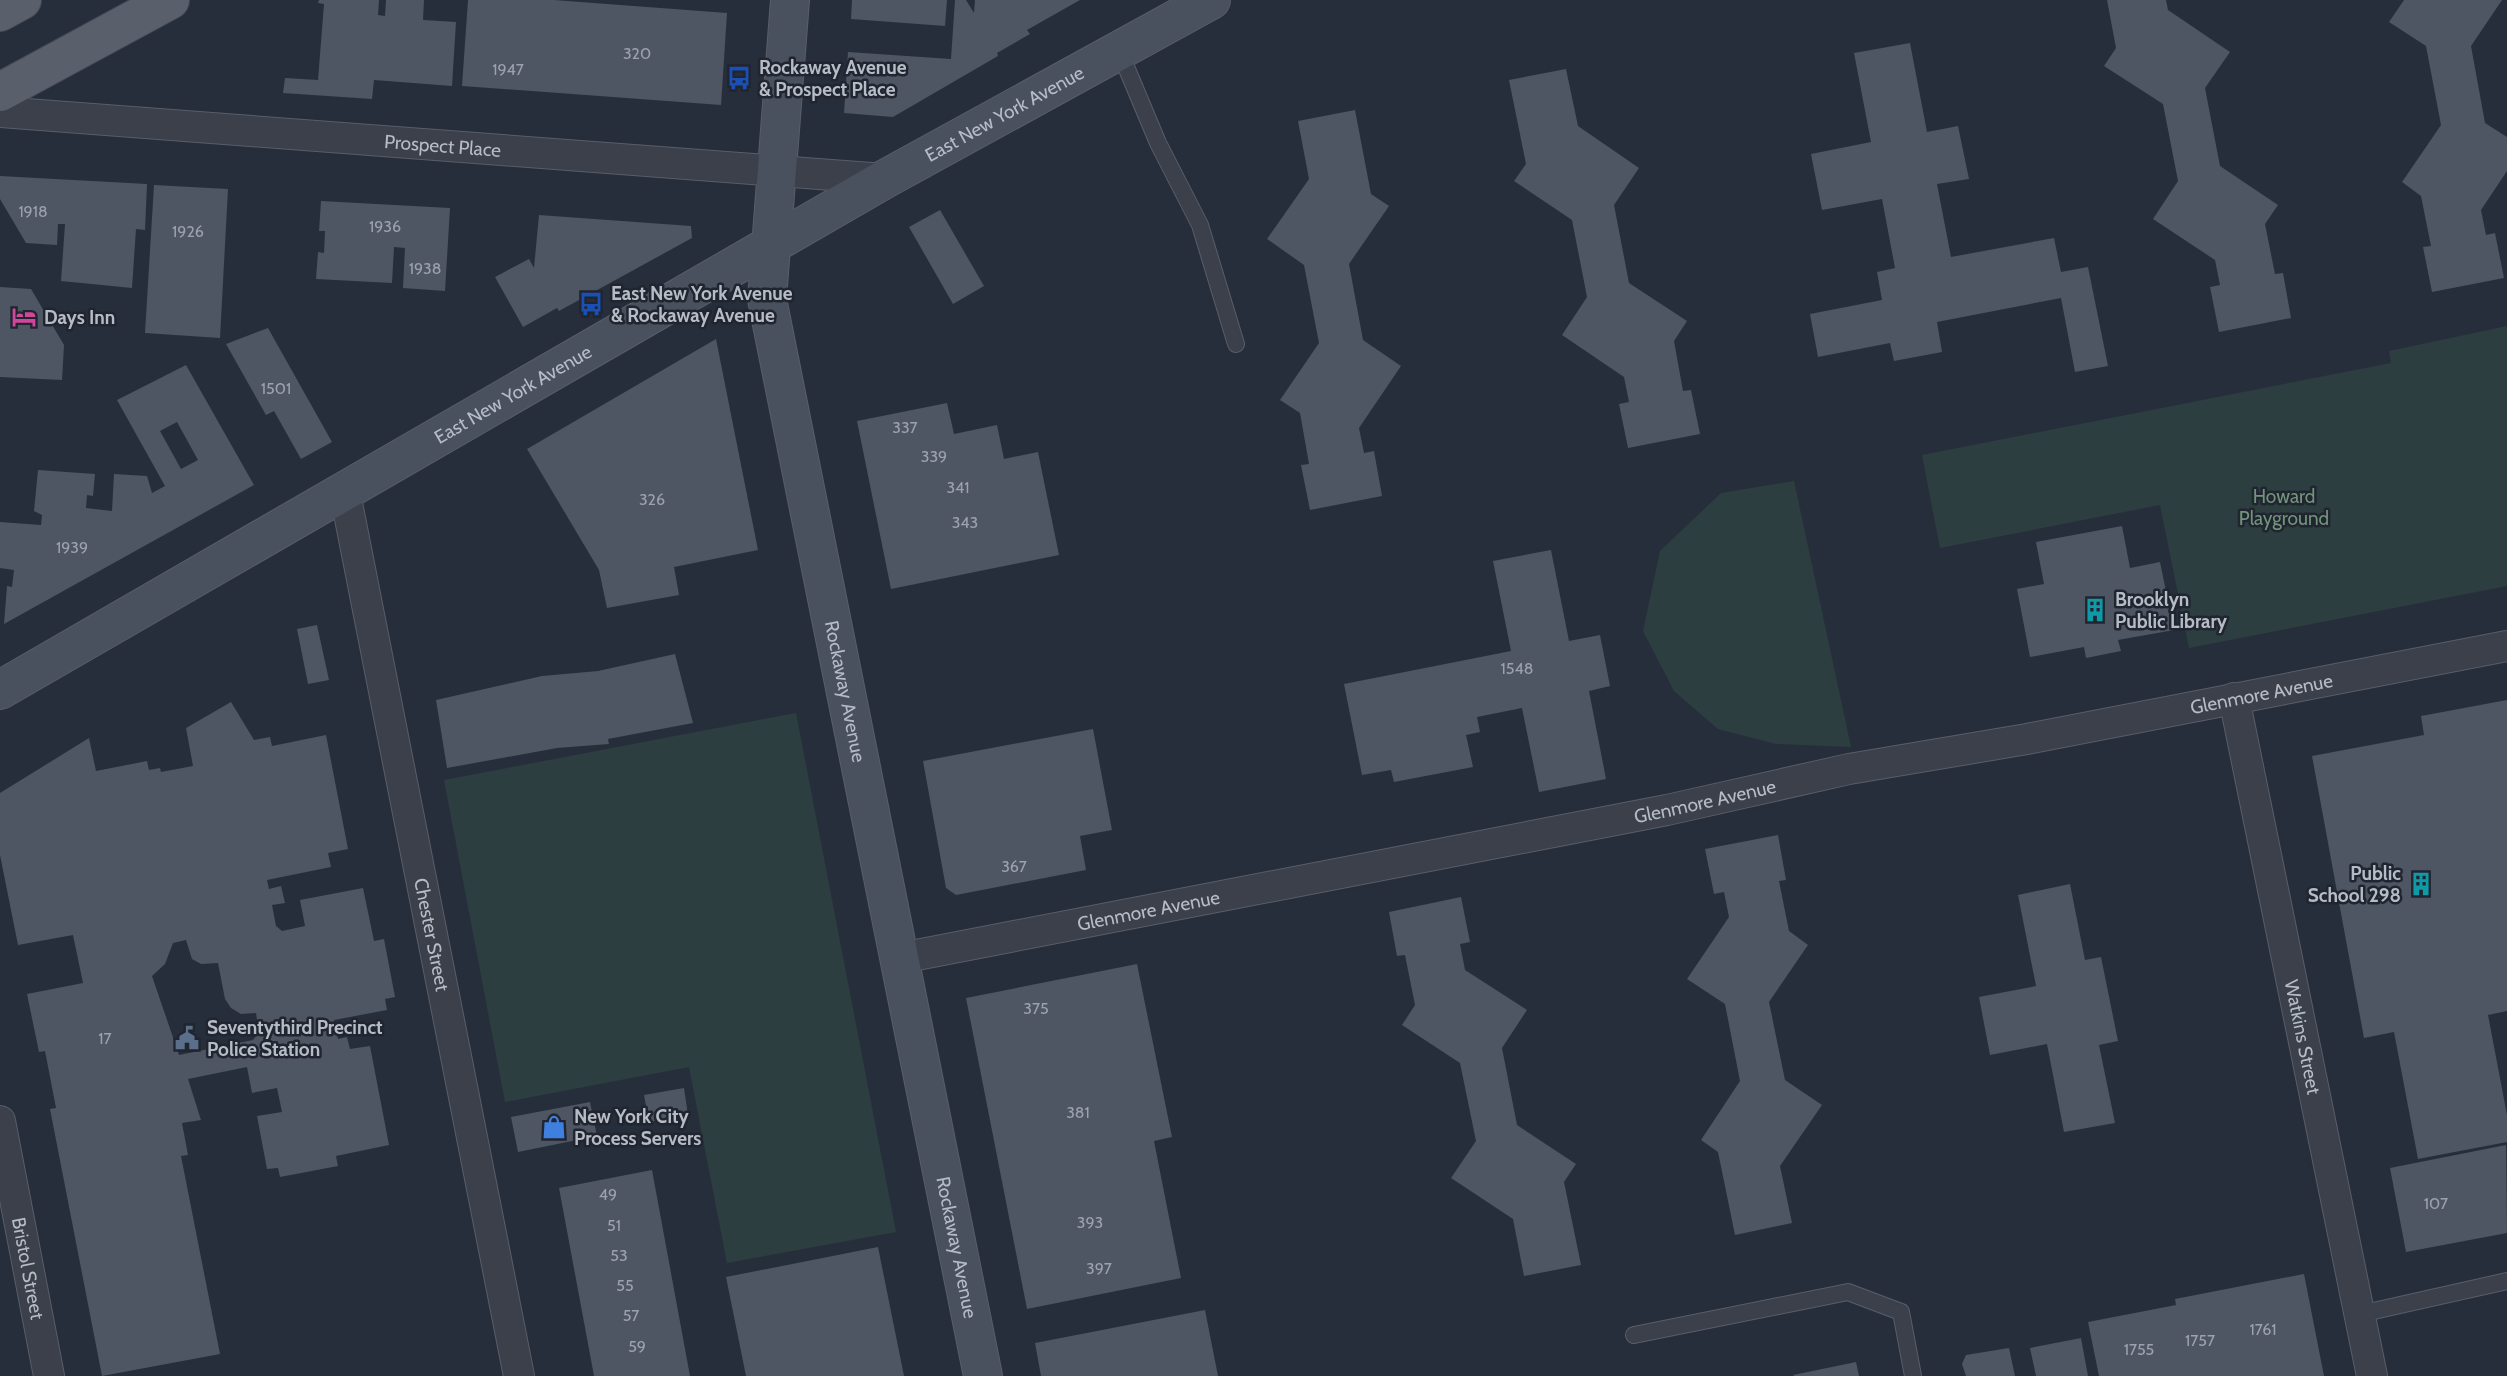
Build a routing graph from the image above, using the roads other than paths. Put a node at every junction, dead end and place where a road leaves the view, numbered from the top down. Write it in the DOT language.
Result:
graph roads {
  1 [pos="22,0"];
  2 [pos="170,0"];
  3 [pos="790,0"];
  4 [pos="1210,0"];
  5 [pos="0,12"];
  6 [pos="1119,50"];
  7 [pos="0,92"];
  8 [pos="0,112"];
  9 [pos="777,170"];
  10 [pos="885,178"];
  11 [pos="771,246"];
  12 [pos="1236,344"];
  13 [pos="345,493"];
  14 [pos="2507,646"];
  15 [pos="0,690"];
  16 [pos="2234,698"];
  17 [pos="901,958"];
  18 [pos="0,1121"];
  19 [pos="2507,1281"];
  20 [pos="2360,1314"];
  21 [pos="1634,1335"];
  22 [pos="49,1376"];
  23 [pos="519,1376"];
  24 [pos="983,1376"];
  25 [pos="1913,1376"];
  26 [pos="2372,1376"];
  1 -- 5 [label="main road"];
  2 -- 7 [label="main road"];
  3 -- 9 [label="main road, Rockaway Avenue"];
  4 -- 6 [label="main road, East New York Avenue"];
  6 -- 10 [label="main road, East New York Avenue"];
  6 -- 12 [label="lane"];
  8 -- 9 [label="street, Prospect Place"];
  9 -- 10 [label="street, Prospect Place"];
  9 -- 11 [label="main road, Rockaway Avenue"];
  10 -- 11 [label="main road, East New York Avenue"];
  11 -- 13 [label="main road, East New York Avenue"];
  11 -- 17 [label="main road, Rockaway Avenue"];
  13 -- 15 [label="main road, East New York Avenue"];
  13 -- 23 [label="street, Chester Street"];
  14 -- 16 [label="street, Glenmore Avenue"];
  16 -- 17 [label="street, Glenmore Avenue"];
  16 -- 20 [label="street, Watkins Street"];
  17 -- 24 [label="main road, Rockaway Avenue"];
  18 -- 22 [label="street, Bristol Street"];
  19 -- 20 [label="lane"];
  20 -- 26 [label="street, Watkins Street"];
  21 -- 25 [label="lane"];
}
